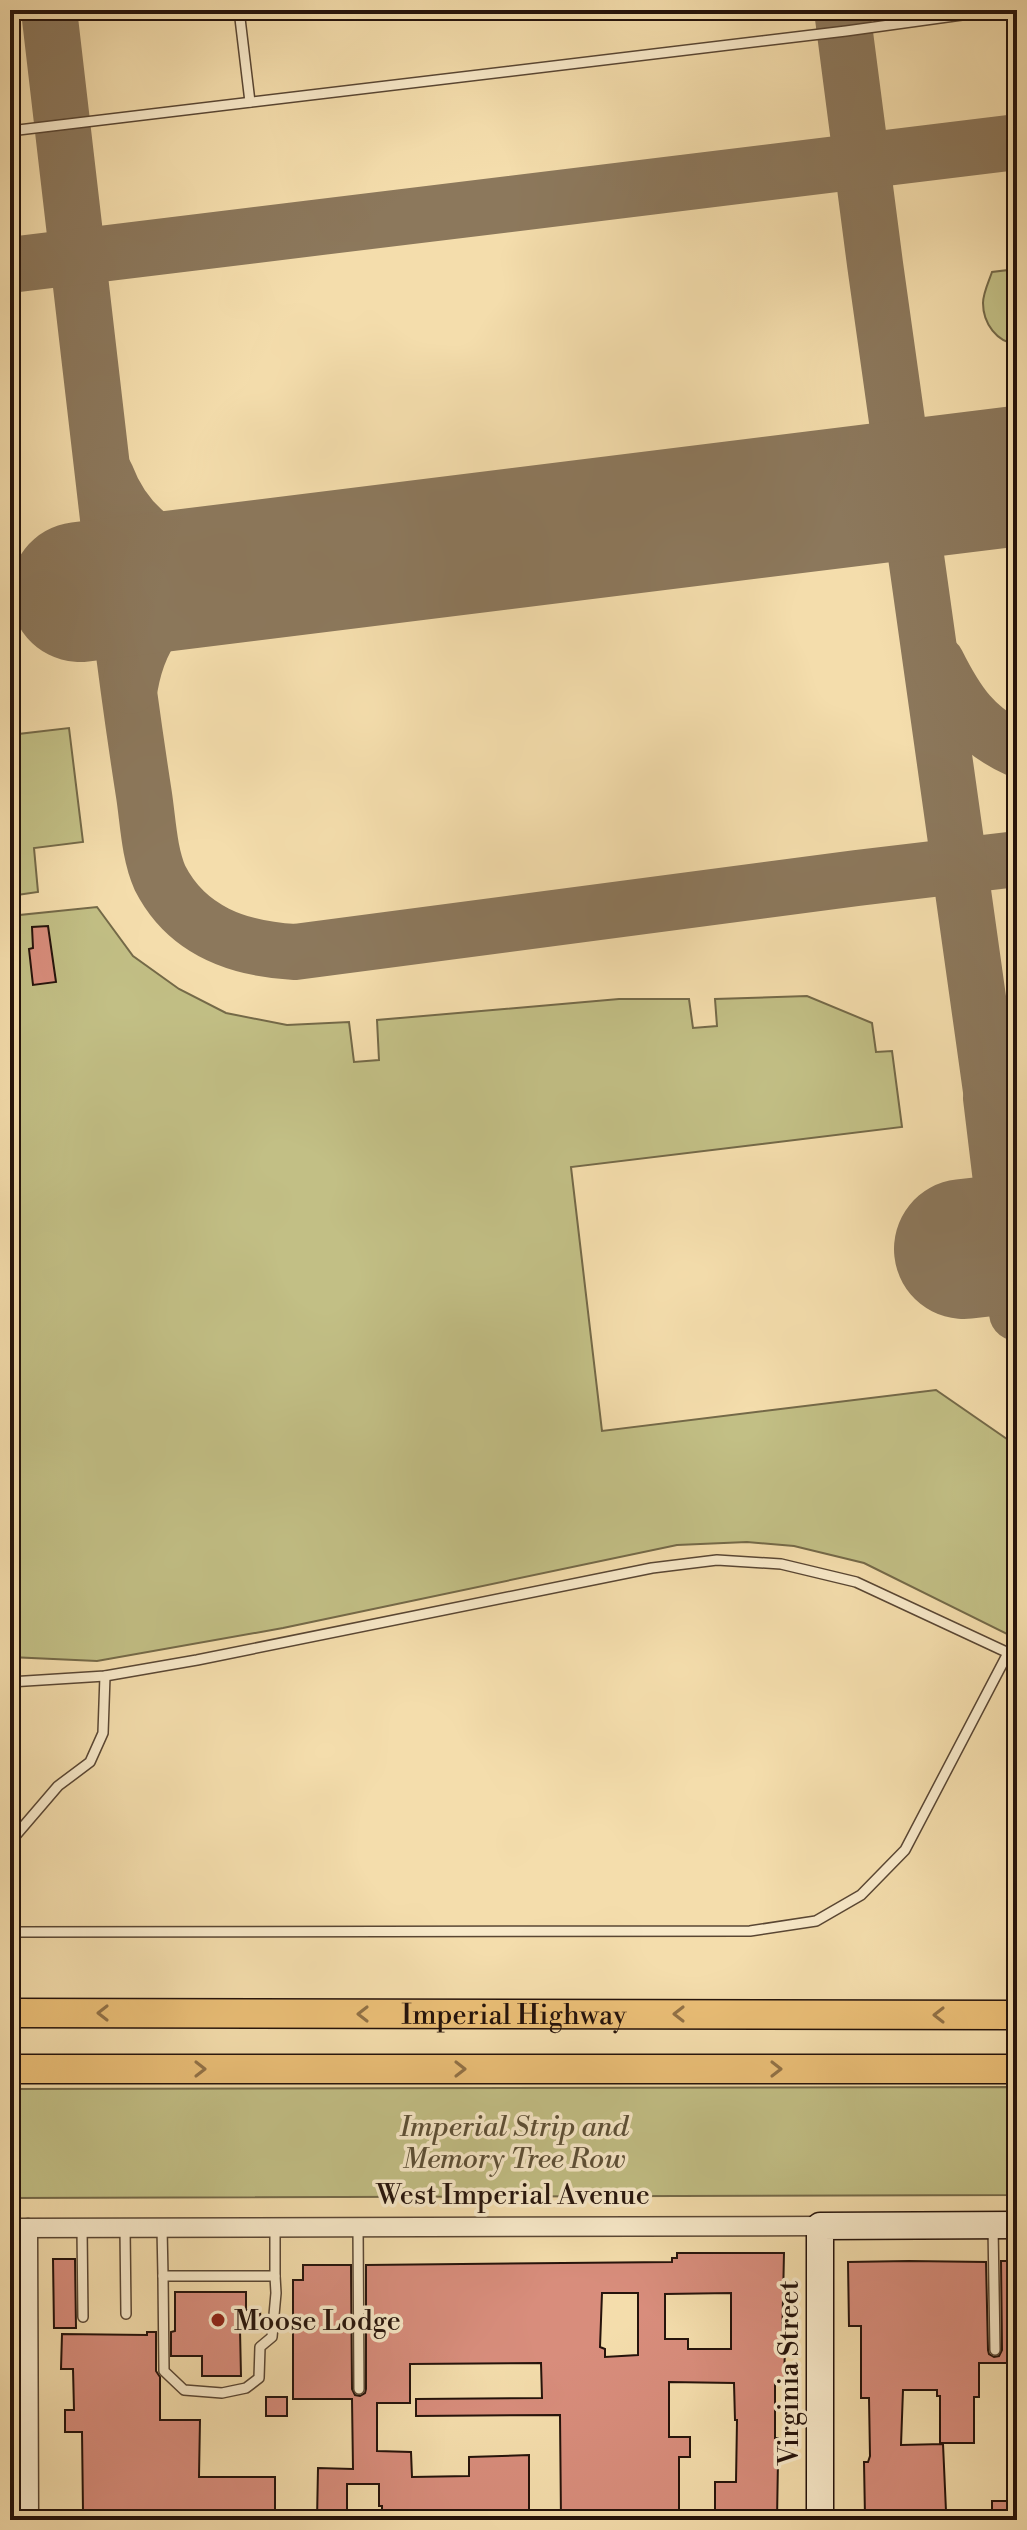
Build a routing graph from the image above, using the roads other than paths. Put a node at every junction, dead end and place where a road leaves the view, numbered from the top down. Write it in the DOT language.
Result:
graph roads {
  1 [pos="239,10"];
  2 [pos="998,10"];
  3 [pos="250,102"];
  4 [pos="10,131"];
  5 [pos="1013,1655"];
  6 [pos="105,1676"];
  7 [pos="10,1682"];
  8 [pos="10,1842"];
  9 [pos="10,1932"];
  10 [pos="10,2013"];
  11 [pos="1017,2015"];
  12 [pos="10,2069"];
  13 [pos="1017,2069"];
  14 [pos="1005,2225"];
  15 [pos="820,2226"];
  16 [pos="275,2227"];
  17 [pos="358,2227"];
  18 [pos="19,2228"];
  19 [pos="82,2228"];
  20 [pos="125,2228"];
  21 [pos="162,2228"];
  22 [pos="163,2276"];
  23 [pos="275,2276"];
  24 [pos="126,2314"];
  25 [pos="83,2317"];
  26 [pos="995,2350"];
  27 [pos="359,2389"];
  28 [pos="29,2520"];
  29 [pos="820,2520"];
  1 -- 3 [label="lane"];
  2 -- 3 [label="lane"];
  3 -- 4 [label="lane"];
  5 -- 6 [label="lane"];
  5 -- 9 [label="lane"];
  6 -- 7 [label="lane"];
  6 -- 8 [label="lane"];
  11 -- 10 [label="main road, Imperial Highway, one-way"];
  12 -- 13 [label="main road, Imperial Highway, one-way"];
  14 -- 15 [label="street, West Imperial Avenue"];
  14 -- 26 [label="lane"];
  15 -- 17 [label="street, West Imperial Avenue"];
  15 -- 29 [label="street, Virginia Street"];
  16 -- 17 [label="street, West Imperial Avenue"];
  16 -- 21 [label="street, West Imperial Avenue"];
  16 -- 23 [label="lane"];
  17 -- 27 [label="lane"];
  18 -- 19 [label="street, West Imperial Avenue"];
  18 -- 28 [label="street"];
  19 -- 20 [label="street, West Imperial Avenue"];
  19 -- 25 [label="lane"];
  20 -- 21 [label="street, West Imperial Avenue"];
  20 -- 24 [label="lane"];
  21 -- 22 [label="lane"];
  22 -- 23 [label="lane"];
  22 -- 23 [label="lane"];
}
